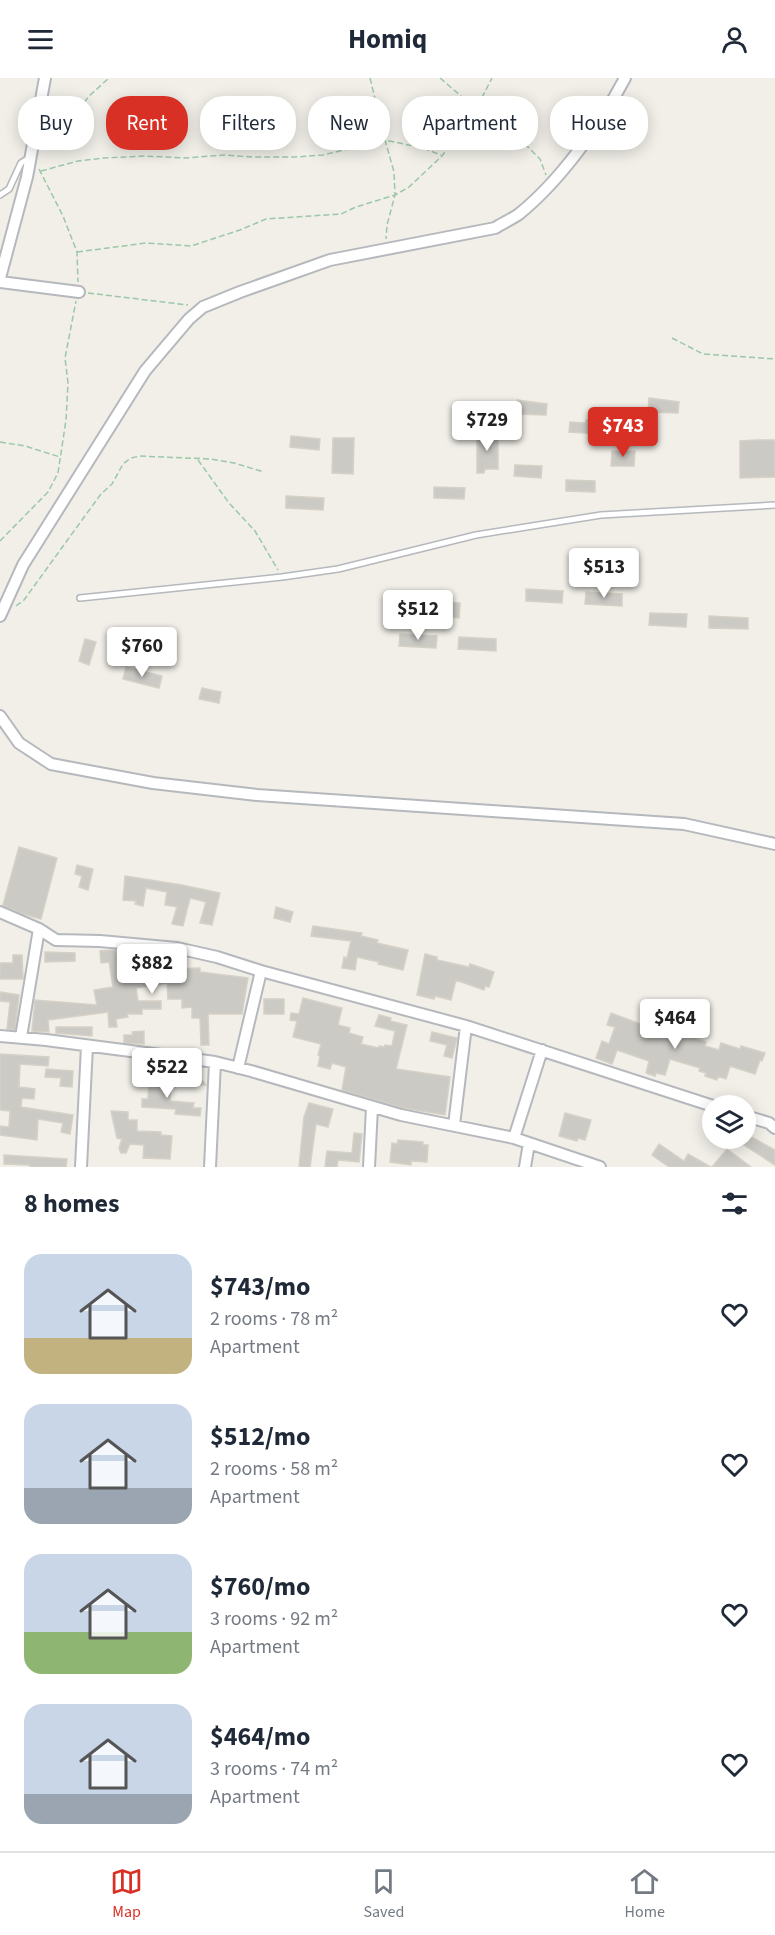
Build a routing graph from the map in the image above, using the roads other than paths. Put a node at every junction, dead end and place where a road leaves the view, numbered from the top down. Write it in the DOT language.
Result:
graph roads {
  1 [pos="45,78"];
  2 [pos="626,78"];
  3 [pos="31,157"];
  4 [pos="0,195"];
  5 [pos="0,280"];
  6 [pos="79,292"];
  7 [pos="775,505"];
  8 [pos="80,598"];
  9 [pos="0,616"];
  10 [pos="0,716"];
  11 [pos="775,844"];
  12 [pos="0,912"];
  13 [pos="39,929"];
  14 [pos="261,971"];
  15 [pos="466,1026"];
  16 [pos="0,1036"];
  17 [pos="21,1037"];
  18 [pos="87,1046"];
  19 [pos="542,1050"];
  20 [pos="215,1062"];
  21 [pos="238,1068"];
  22 [pos="702,1102"];
  23 [pos="372,1107"];
  24 [pos="756,1119"];
  25 [pos="454,1125"];
  26 [pos="775,1128"];
  27 [pos="514,1138"];
  28 [pos="529,1143"];
  29 [pos="81,1167"];
  30 [pos="210,1167"];
  31 [pos="369,1167"];
  32 [pos="525,1167"];
  33 [pos="600,1167"];
  1 -- 3 [label="street"];
  2 -- 9 [label="street"];
  3 -- 4 [label="lane"];
  3 -- 5 [label="street"];
  5 -- 6 [label="street"];
  7 -- 8 [label="lane"];
  10 -- 11 [label="street"];
  12 -- 13 [label="street"];
  13 -- 14 [label="street"];
  13 -- 17 [label="street"];
  14 -- 15 [label="street"];
  14 -- 21 [label="street"];
  15 -- 19 [label="street"];
  15 -- 25 [label="street"];
  16 -- 17 [label="street"];
  17 -- 18 [label="street"];
  18 -- 20 [label="street"];
  18 -- 29 [label="street"];
  19 -- 22 [label="street"];
  19 -- 27 [label="street"];
  20 -- 21 [label="street"];
  20 -- 30 [label="street"];
  21 -- 23 [label="street"];
  23 -- 25 [label="street"];
  23 -- 31 [label="street"];
  24 -- 26 [label="street"];
  25 -- 27 [label="street"];
  27 -- 28 [label="street"];
  28 -- 32 [label="street"];
  28 -- 33 [label="street"];
}
